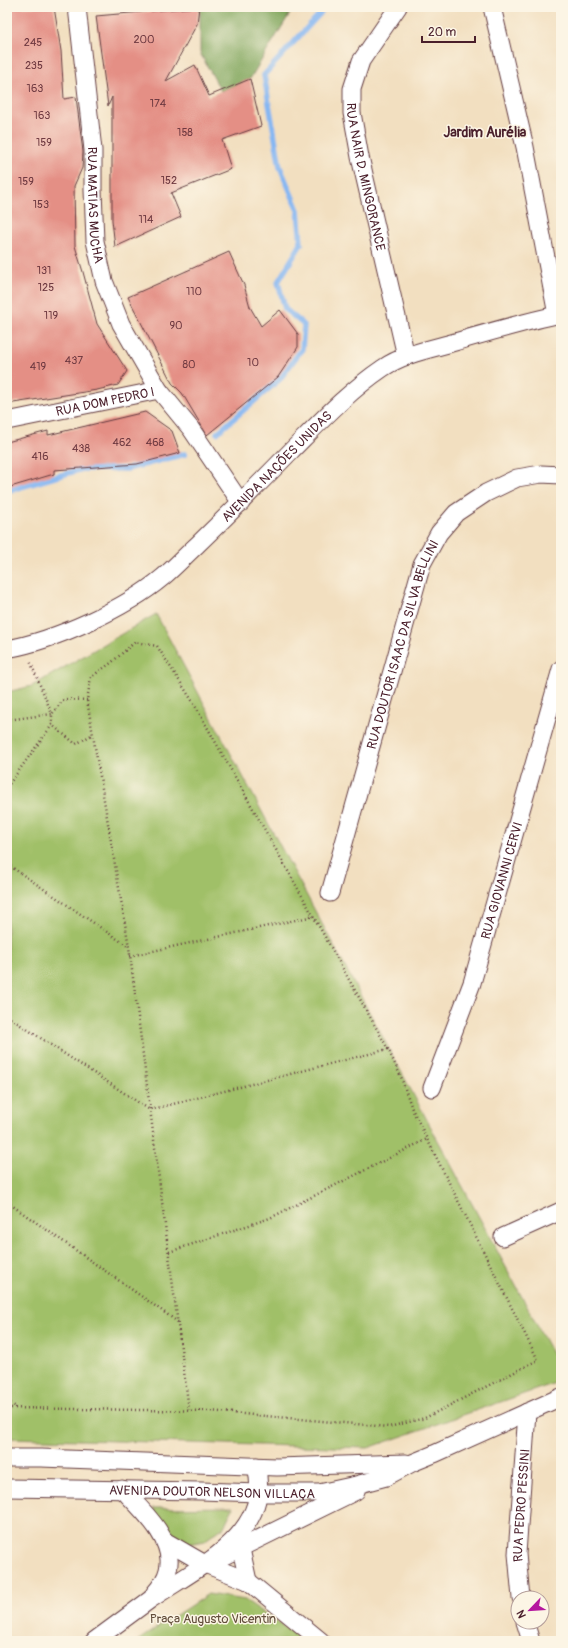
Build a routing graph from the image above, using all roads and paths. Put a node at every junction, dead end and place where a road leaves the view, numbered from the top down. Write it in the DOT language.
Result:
graph roads {
  1 [pos="77,7"];
  2 [pos="398,7"];
  3 [pos="492,7"];
  4 [pos="559,314"];
  5 [pos="406,356"];
  6 [pos="159,390"];
  7 [pos="7,421"];
  8 [pos="561,475"];
  9 [pos="241,504"];
  10 [pos="13,647"];
  11 [pos="561,669"];
  12 [pos="87,700"];
  13 [pos="52,714"];
  14 [pos="7,720"];
  15 [pos="52,725"];
  16 [pos="93,734"];
  17 [pos="7,787"];
  18 [pos="7,864"];
  19 [pos="330,893"];
  20 [pos="314,916"];
  21 [pos="128,947"];
  22 [pos="130,956"];
  23 [pos="7,1016"];
  24 [pos="388,1049"];
  25 [pos="432,1088"];
  26 [pos="150,1110"];
  27 [pos="427,1139"];
  28 [pos="7,1202"];
  29 [pos="561,1211"];
  30 [pos="503,1237"];
  31 [pos="168,1252"];
  32 [pos="178,1322"];
  33 [pos="561,1397"];
  34 [pos="7,1401"];
  35 [pos="16,1407"];
  36 [pos="7,1408"];
  37 [pos="189,1410"];
  38 [pos="527,1412"];
  39 [pos="7,1458"];
  40 [pos="412,1463"];
  41 [pos="256,1466"];
  42 [pos="290,1467"];
  43 [pos="386,1477"];
  44 [pos="7,1488"];
  45 [pos="122,1489"];
  46 [pos="258,1493"];
  47 [pos="319,1493"];
  48 [pos="272,1533"];
  49 [pos="165,1541"];
  50 [pos="241,1549"];
  51 [pos="205,1564"];
  52 [pos="248,1581"];
  53 [pos="519,1590"];
  54 [pos="151,1599"];
  55 [pos="528,1630"];
  56 [pos="94,1641"];
  57 [pos="321,1641"];
  58 [pos="531,1641"];
  1 -- 6 [label="street, RUA MATIAS MUCHA"];
  2 -- 5 [label="street, RUA NAIR D. MINGORANCE"];
  3 -- 4 [label="street"];
  4 -- 5 [label="street, AVENIDA NAÇÕES UNIDAS"];
  5 -- 9 [label="street, AVENIDA NAÇÕES UNIDAS"];
  6 -- 7 [label="street, RUA DOM PEDRO I"];
  6 -- 9 [label="street, RUA DOM PEDRO I"];
  8 -- 19 [label="street, RUA DOUTOR ISAAC DA SILVA BELLINI"];
  9 -- 10 [label="street, AVENIDA NAÇÕES UNIDAS"];
  10 -- 13 [label="path"];
  11 -- 25 [label="street, RUA GIOVANNI CERVI"];
  12 -- 13 [label="path"];
  12 -- 16 [label="path"];
  12 -- 20 [label="path"];
  13 -- 14 [label="path"];
  13 -- 15 [label="path"];
  15 -- 16 [label="path"];
  15 -- 17 [label="path"];
  16 -- 21 [label="path"];
  18 -- 21 [label="path"];
  20 -- 22 [label="path"];
  20 -- 24 [label="path"];
  21 -- 22 [label="path"];
  22 -- 26 [label="path"];
  23 -- 26 [label="path"];
  24 -- 26 [label="path"];
  24 -- 27 [label="path"];
  26 -- 31 [label="path"];
  27 -- 31 [label="path"];
  27 -- 37 [label="path"];
  28 -- 32 [label="path"];
  29 -- 30 [label="street"];
  31 -- 32 [label="path"];
  32 -- 37 [label="path"];
  33 -- 38 [label="street, AVENIDA DOUTOR NELSON VILLAÇA"];
  34 -- 35 [label="path"];
  35 -- 36 [label="path"];
  35 -- 37 [label="path"];
  38 -- 40 [label="street, AVENIDA DOUTOR NELSON VILLAÇA"];
  38 -- 53 [label="street, RUA PEDRO PESSINI"];
  39 -- 41 [label="street, AVENIDA DOUTOR NELSON VILLAÇA"];
  40 -- 42 [label="street, AVENIDA DOUTOR NELSON VILLAÇA"];
  40 -- 43 [label="street, AVENIDA DOUTOR NELSON VILLAÇA"];
  41 -- 42 [label="street, AVENIDA DOUTOR NELSON VILLAÇA"];
  41 -- 46 [label="street"];
  42 -- 47 [label="street"];
  43 -- 47 [label="street, AVENIDA DOUTOR NELSON VILLAÇA"];
  43 -- 48 [label="street"];
  44 -- 45 [label="street, AVENIDA DOUTOR NELSON VILLAÇA"];
  45 -- 46 [label="street, AVENIDA DOUTOR NELSON VILLAÇA"];
  45 -- 49 [label="street"];
  46 -- 47 [label="street, AVENIDA DOUTOR NELSON VILLAÇA"];
  46 -- 51 [label="street"];
  47 -- 48 [label="street"];
  48 -- 50 [label="street"];
  49 -- 51 [label="street"];
  49 -- 54 [label="street"];
  50 -- 51 [label="street"];
  50 -- 52 [label="street"];
  51 -- 52 [label="street"];
  51 -- 54 [label="street"];
  52 -- 57 [label="street"];
  54 -- 56 [label="street"];
  55 -- 58 [label="street"];
}
